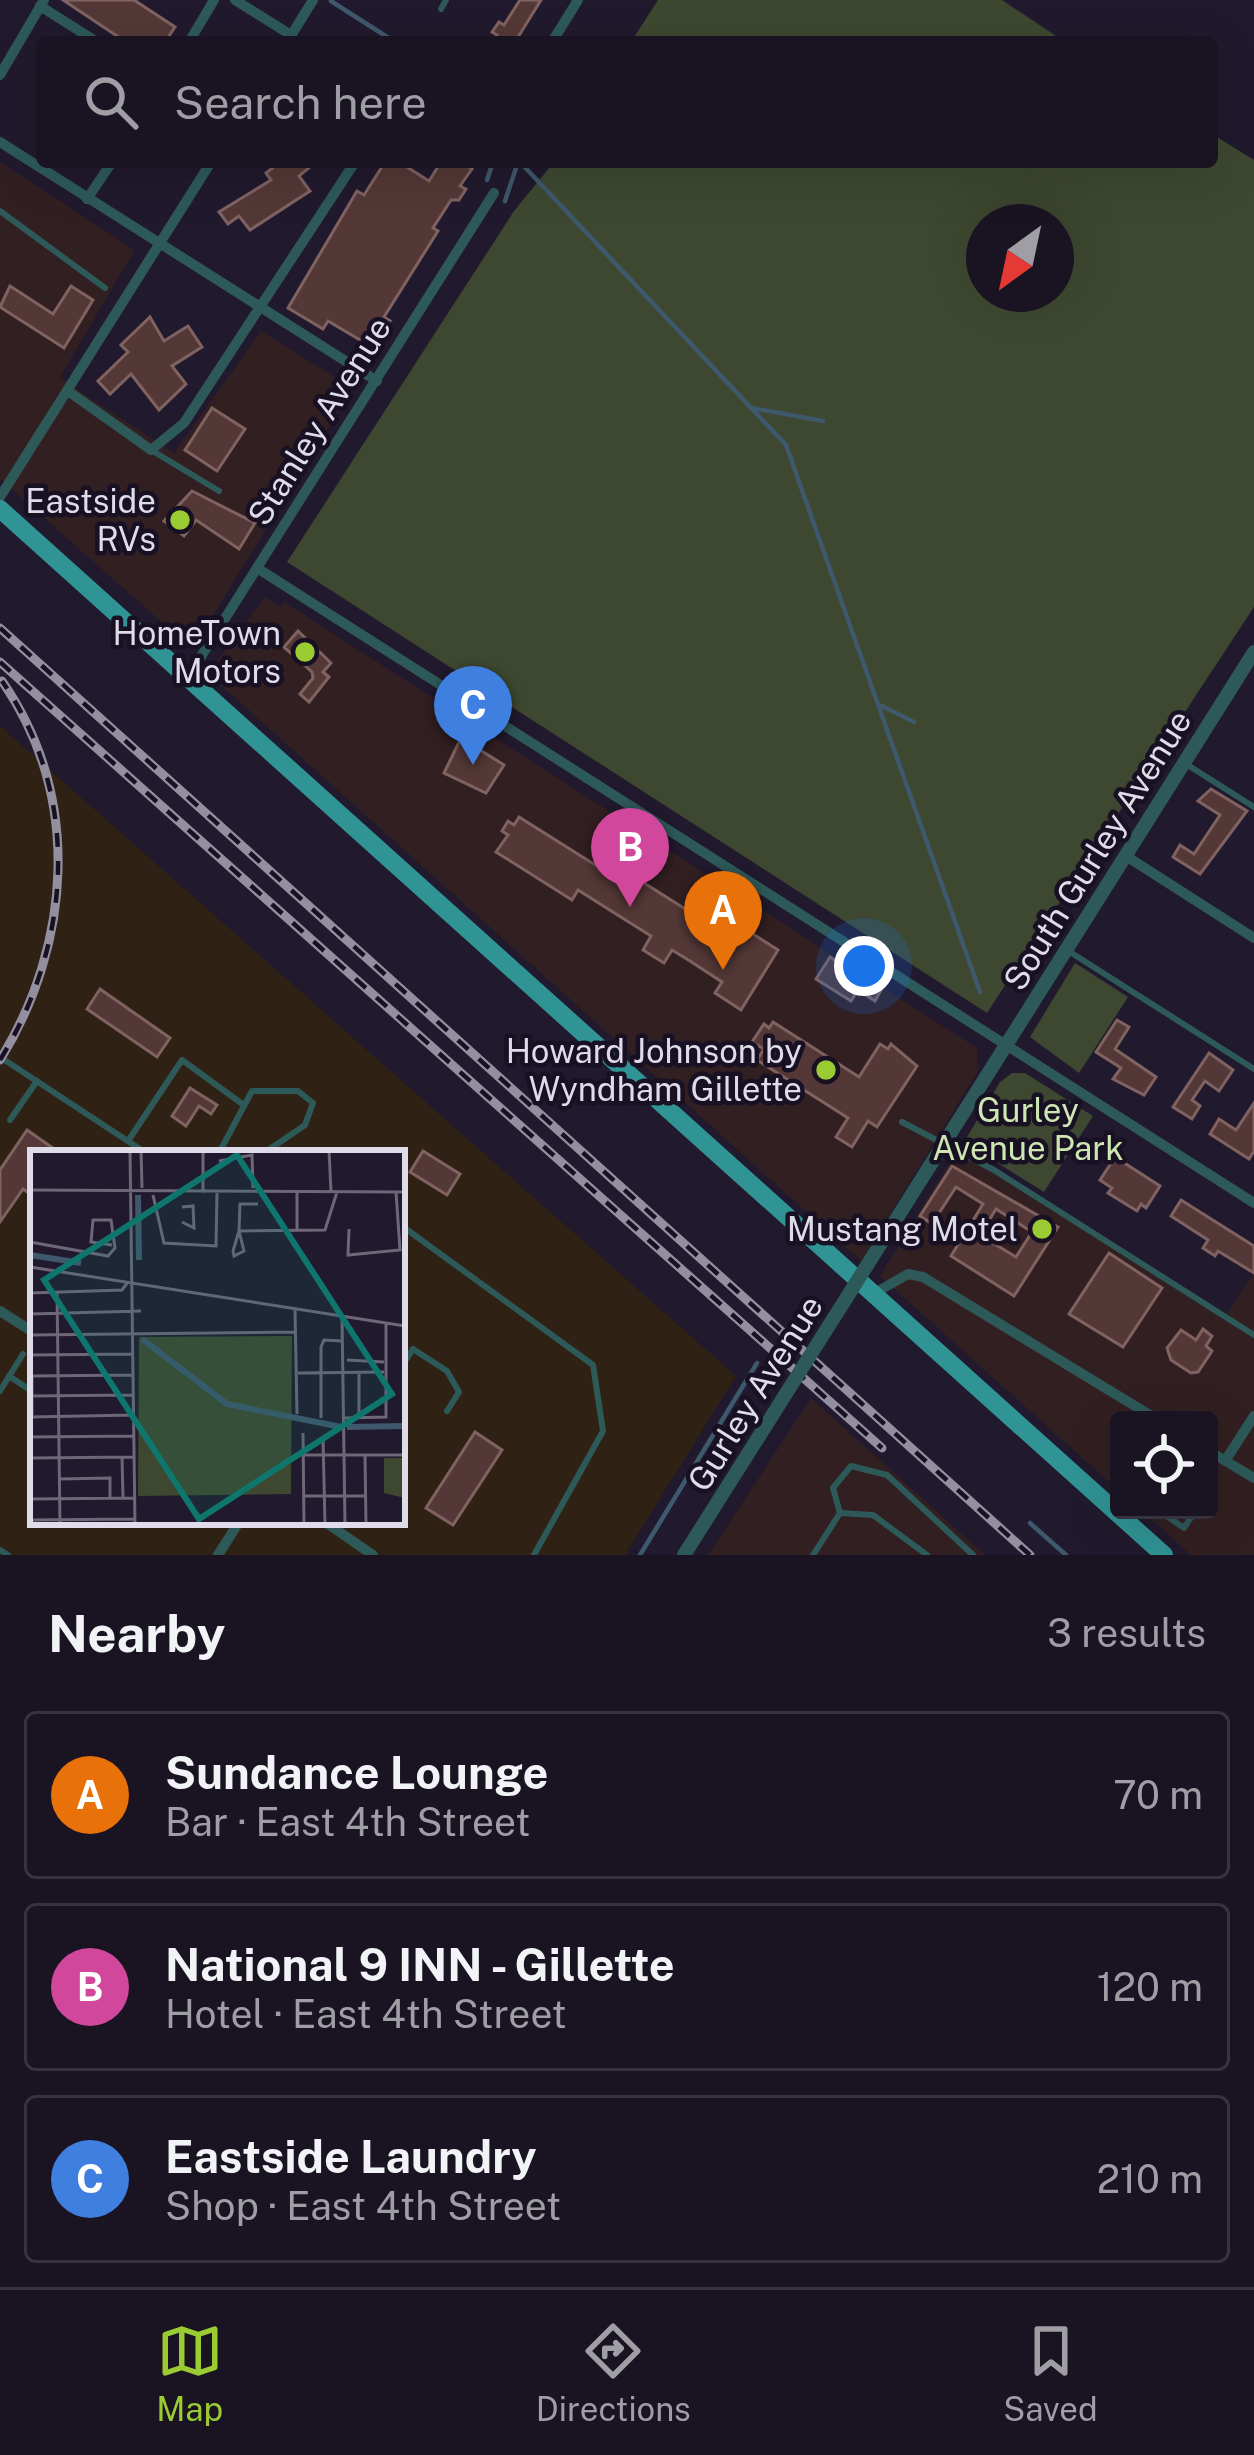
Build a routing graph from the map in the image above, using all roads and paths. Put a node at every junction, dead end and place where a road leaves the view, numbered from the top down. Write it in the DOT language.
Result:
graph roads {
  1 [pos="214,0"];
  2 [pos="235,0"];
  3 [pos="313,0"];
  4 [pos="446,0"];
  5 [pos="578,0"];
  6 [pos="42,3"];
  7 [pos="441,9"];
  8 [pos="89,36"];
  9 [pos="192,36"];
  10 [pos="285,36"];
  11 [pos="291,36"];
  12 [pos="556,36"];
  13 [pos="0,75"];
  14 [pos="0,142"];
  15 [pos="36,166"];
  16 [pos="39,168"];
  17 [pos="108,168"];
  18 [pos="208,168"];
  19 [pos="352,168"];
  20 [pos="494,193"];
  21 [pos="87,200"];
  22 [pos="0,211"];
  23 [pos="160,244"];
  24 [pos="105,288"];
  25 [pos="260,308"];
  26 [pos="376,381"];
  27 [pos="68,391"];
  28 [pos="152,450"];
  29 [pos="219,491"];
  30 [pos="0,497"];
  31 [pos="0,509"];
  32 [pos="257,568"];
  33 [pos="1254,652"];
  34 [pos="1249,672"];
  35 [pos="188,677"];
  36 [pos="1184,763"];
  37 [pos="1254,807"];
  38 [pos="1126,856"];
  39 [pos="1254,938"];
  40 [pos="1066,949"];
  41 [pos="1006,1044"];
  42 [pos="0,1057"];
  43 [pos="1254,1069"];
  44 [pos="986,1077"];
  45 [pos="37,1081"];
  46 [pos="242,1104"];
  47 [pos="10,1120"];
  48 [pos="902,1122"];
  49 [pos="128,1141"];
  50 [pos="142,1150"];
  51 [pos="220,1150"];
  52 [pos="268,1150"];
  53 [pos="1254,1203"];
  54 [pos="405,1228"];
  55 [pos="874,1293"];
  56 [pos="0,1311"];
  57 [pos="30,1330"];
  58 [pos="1254,1335"];
  59 [pos="23,1354"];
  60 [pos="405,1361"];
  61 [pos="9,1376"];
  62 [pos="30,1390"];
  63 [pos="0,1391"];
  64 [pos="1143,1411"];
  65 [pos="447,1412"];
  66 [pos="1254,1415"];
  67 [pos="1218,1457"];
  68 [pos="1225,1461"];
  69 [pos="1254,1478"];
  70 [pos="1110,1500"];
  71 [pos="840,1513"];
  72 [pos="1131,1519"];
  73 [pos="237,1525"];
  74 [pos="329,1525"];
  75 [pos="0,1550"];
  76 [pos="8,1555"];
  77 [pos="218,1555"];
  78 [pos="373,1555"];
  79 [pos="534,1555"];
  80 [pos="684,1555"];
  81 [pos="814,1555"];
  82 [pos="927,1555"];
  83 [pos="973,1555"];
  84 [pos="1164,1555"];
  1 -- 9 [label="street"];
  2 -- 10 [label="street"];
  3 -- 11 [label="street"];
  4 -- 7 [label="lane"];
  5 -- 12 [label="street"];
  6 -- 8 [label="street"];
  6 -- 13 [label="street"];
  14 -- 15 [label="street"];
  16 -- 21 [label="street"];
  17 -- 21 [label="street"];
  18 -- 23 [label="street"];
  19 -- 25 [label="street"];
  20 -- 26 [label="street, Stanley Avenue"];
  21 -- 23 [label="street"];
  22 -- 24 [label="lane"];
  23 -- 25 [label="street"];
  23 -- 27 [label="street"];
  25 -- 26 [label="street"];
  25 -- 28 [label="street"];
  26 -- 32 [label="street, Stanley Avenue"];
  27 -- 28 [label="street"];
  27 -- 30 [label="street"];
  28 -- 29 [label="lane"];
  31 -- 35 [label="main road"];
  32 -- 35 [label="street, Stanley Avenue"];
  32 -- 41 [label="street"];
  33 -- 34 [label="street, South Gurley Avenue"];
  34 -- 36 [label="street, South Gurley Avenue"];
  35 -- 55 [label="main road"];
  36 -- 37 [label="lane"];
  36 -- 38 [label="street, South Gurley Avenue"];
  38 -- 39 [label="street"];
  38 -- 40 [label="street, South Gurley Avenue"];
  40 -- 41 [label="street, South Gurley Avenue"];
  40 -- 43 [label="lane"];
  41 -- 44 [label="street, South Gurley Avenue"];
  41 -- 53 [label="street"];
  42 -- 45 [label="lane"];
  44 -- 80 [label="street, Gurley Avenue, bridge"];
  45 -- 47 [label="lane"];
  45 -- 49 [label="lane"];
  46 -- 49 [label="lane"];
  46 -- 51 [label="lane"];
  46 -- 52 [label="lane"];
  48 -- 58 [label="lane"];
  49 -- 50 [label="lane"];
  54 -- 79 [label="lane"];
  55 -- 64 [label="street"];
  55 -- 70 [label="main road"];
  56 -- 57 [label="street"];
  59 -- 61 [label="lane"];
  60 -- 65 [label="lane"];
  61 -- 62 [label="lane"];
  61 -- 63 [label="lane"];
  66 -- 68 [label="street"];
  67 -- 68 [label="street"];
  68 -- 69 [label="street"];
  71 -- 81 [label="lane"];
  71 -- 82 [label="lane"];
  71 -- 83 [label="lane"];
  72 -- 84 [label="main road"];
  73 -- 77 [label="street"];
  74 -- 78 [label="street"];
  75 -- 76 [label="lane"];
}
